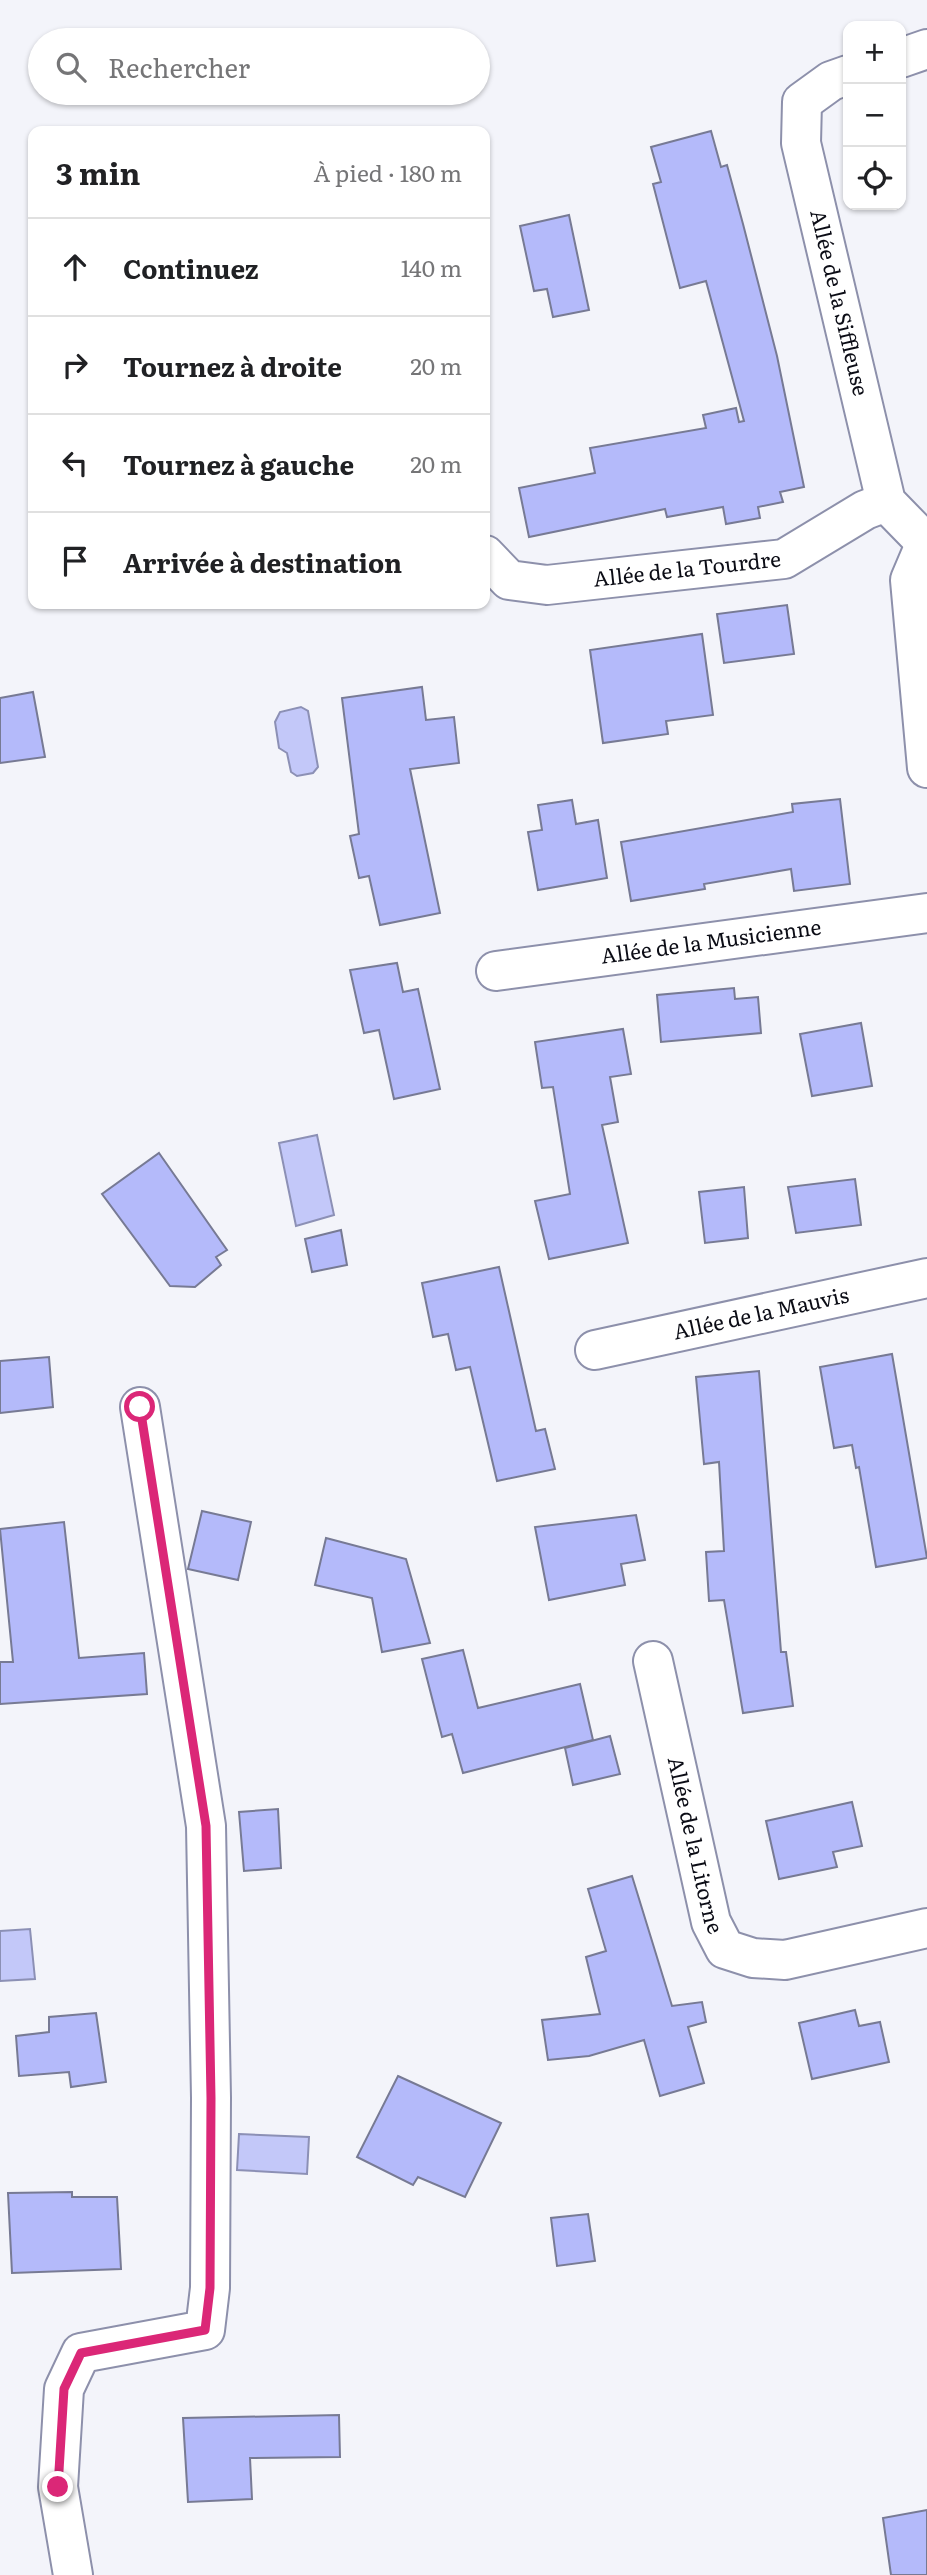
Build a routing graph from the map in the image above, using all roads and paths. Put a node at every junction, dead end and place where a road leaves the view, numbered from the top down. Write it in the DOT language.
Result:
graph roads {
  1 [pos="927,49"];
  2 [pos="906,56"];
  3 [pos="843,77"];
  4 [pos="886,502"];
  5 [pos="926,541"];
  6 [pos="490,560"];
  7 [pos="927,768"];
  8 [pos="927,913"];
  9 [pos="496,971"];
  10 [pos="927,1278"];
  11 [pos="595,1350"];
  12 [pos="140,1407"];
  13 [pos="653,1661"];
  14 [pos="927,1928"];
  15 [pos="73,2575"];
  1 -- 2 [label="street"];
  3 -- 4 [label="street, Allée de la Siffleuse"];
  4 -- 5 [label="street"];
  4 -- 6 [label="street, Allée de la Tourdre"];
  5 -- 7 [label="street"];
  8 -- 9 [label="street, Allée de la Musicienne"];
  10 -- 11 [label="street, Allée de la Mauvis"];
  12 -- 15 [label="street"];
  13 -- 14 [label="street, Allée de la Litorne"];
}
